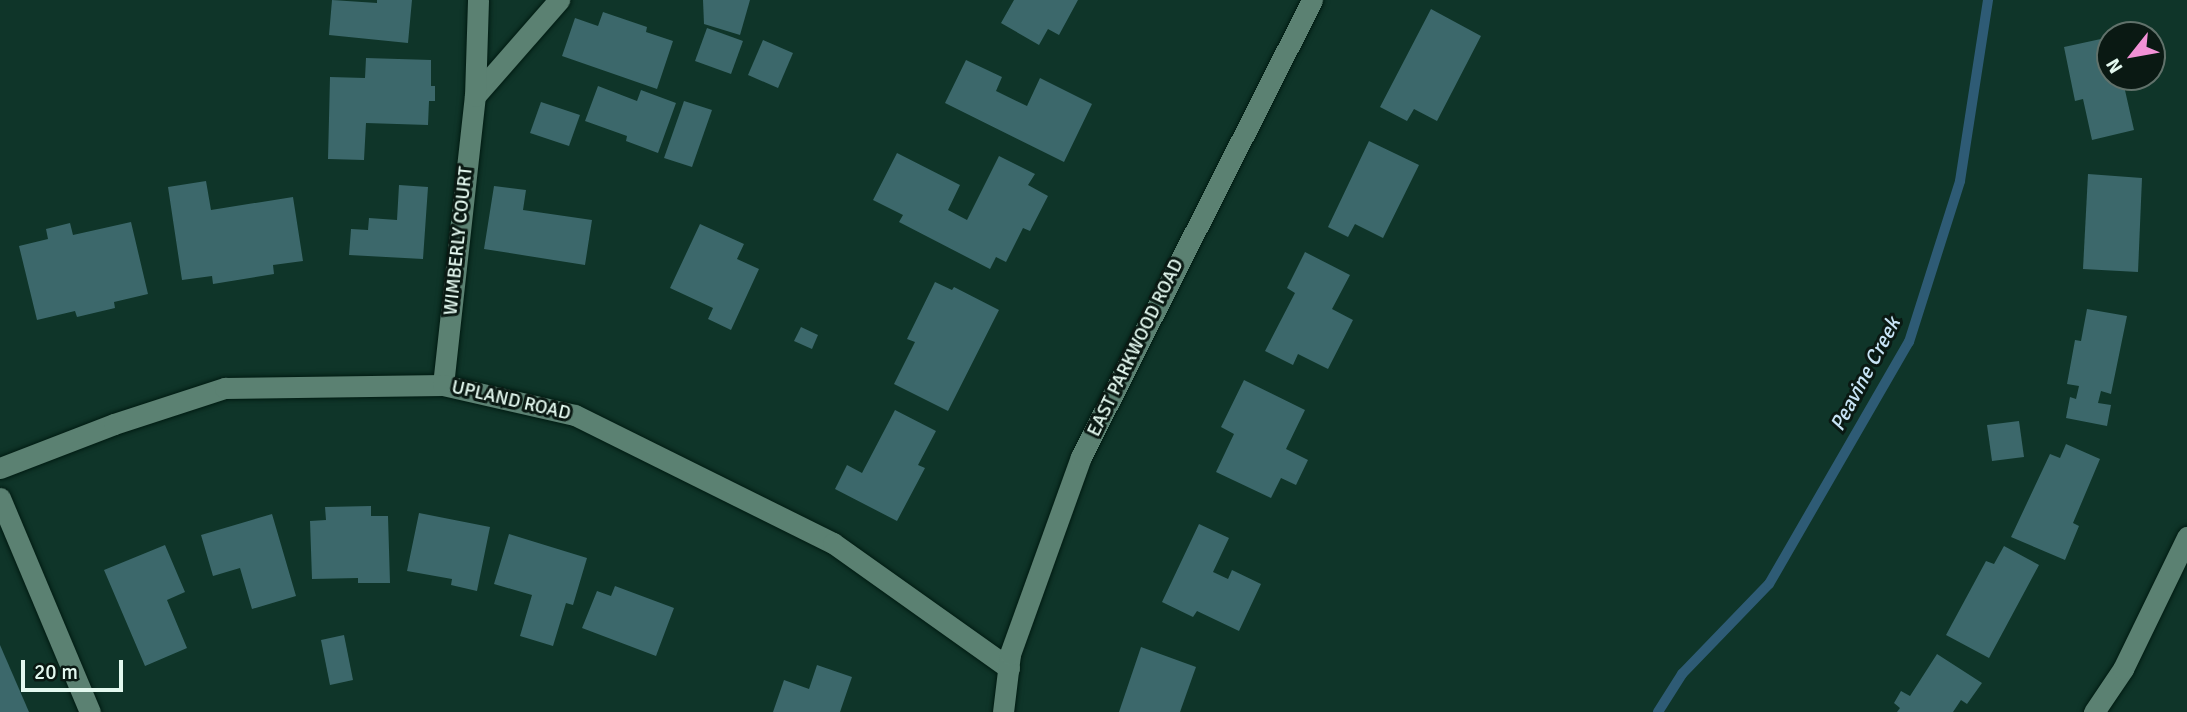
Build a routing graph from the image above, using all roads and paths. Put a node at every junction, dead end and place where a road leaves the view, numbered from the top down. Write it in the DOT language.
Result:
graph roads {
  1 [pos="478,0"];
  2 [pos="559,0"];
  3 [pos="1312,0"];
  4 [pos="475,96"];
  5 [pos="443,385"];
  6 [pos="0,468"];
  7 [pos="0,498"];
  8 [pos="2187,537"];
  9 [pos="1009,668"];
  10 [pos="90,712"];
  11 [pos="1003,712"];
  12 [pos="2094,712"];
  1 -- 4 [label="street, WIMBERLY COURT"];
  2 -- 4 [label="street"];
  3 -- 9 [label="street, EAST PARKWOOD ROAD"];
  4 -- 5 [label="street, WIMBERLY COURT"];
  5 -- 6 [label="street, UPLAND ROAD"];
  5 -- 9 [label="street, UPLAND ROAD"];
  7 -- 10 [label="street"];
  8 -- 12 [label="street"];
  9 -- 11 [label="street, EAST PARKWOOD ROAD"];
}
